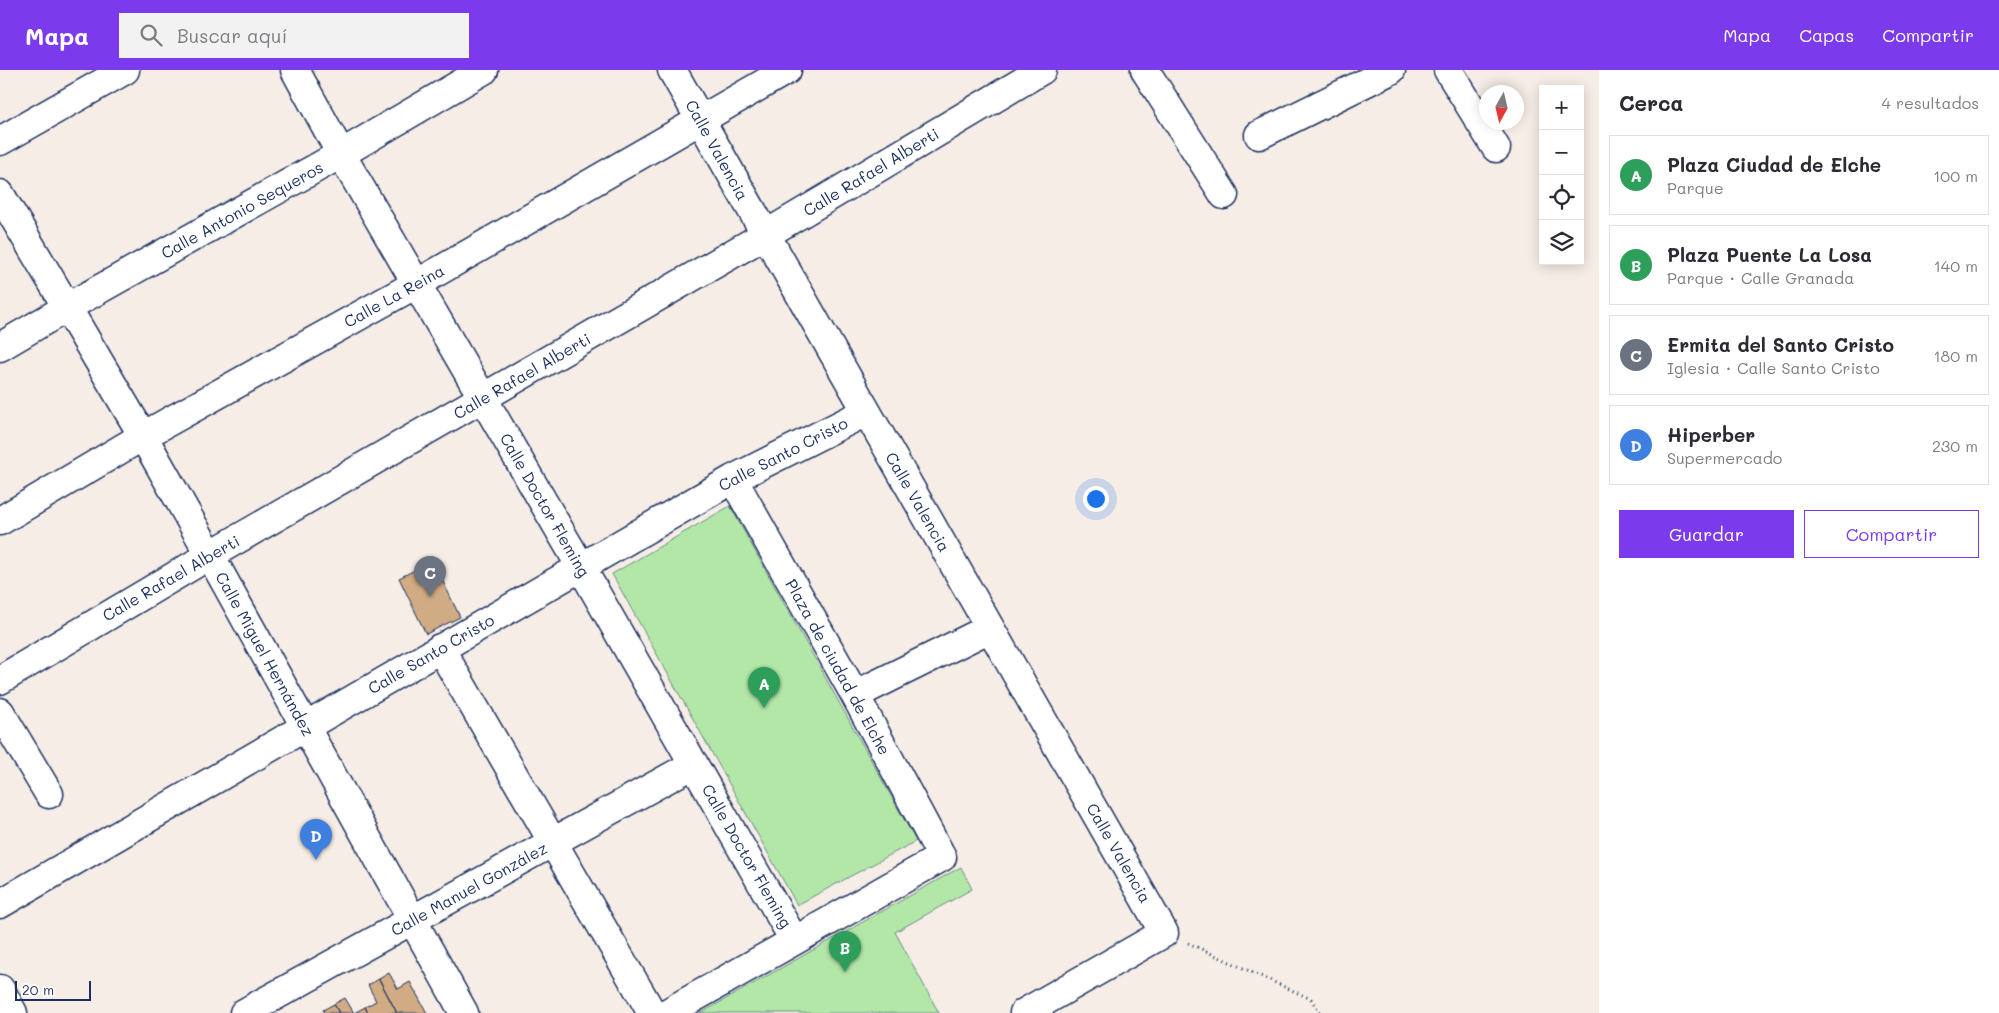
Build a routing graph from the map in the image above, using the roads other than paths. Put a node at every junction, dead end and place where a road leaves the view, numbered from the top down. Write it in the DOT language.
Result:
graph roads {
  1 [pos="126,70"];
  2 [pos="295,70"];
  3 [pos="484,70"];
  4 [pos="672,70"];
  5 [pos="787,70"];
  6 [pos="1042,70"];
  7 [pos="1145,70"];
  8 [pos="1391,70"];
  9 [pos="1448,70"];
  10 [pos="700,120"];
  11 [pos="1259,135"];
  12 [pos="0,141"];
  13 [pos="1496,148"];
  14 [pos="341,154"];
  15 [pos="0,194"];
  16 [pos="1224,195"];
  17 [pos="765,235"];
  18 [pos="418,283"];
  19 [pos="66,308"];
  20 [pos="0,348"];
  21 [pos="482,398"];
  22 [pos="866,412"];
  23 [pos="143,436"];
  24 [pos="733,479"];
  25 [pos="0,521"];
  26 [pos="210,555"];
  27 [pos="581,566"];
  28 [pos="990,628"];
  29 [pos="440,648"];
  30 [pos="0,680"];
  31 [pos="855,696"];
  32 [pos="0,712"];
  33 [pos="305,727"];
  34 [pos="694,764"];
  35 [pos="49,794"];
  36 [pos="553,842"];
  37 [pos="0,904"];
  38 [pos="412,920"];
  39 [pos="794,940"];
  40 [pos="0,989"];
  41 [pos="13,1013"];
  42 [pos="244,1013"];
  43 [pos="464,1013"];
  44 [pos="652,1013"];
  45 [pos="666,1013"];
  46 [pos="1024,1013"];
  1 -- 12 [label="street"];
  2 -- 14 [label="street, Calle Doctor Fleming"];
  3 -- 14 [label="street, Calle Antonio Sequeros"];
  4 -- 10 [label="street, Calle Valencia"];
  5 -- 10 [label="street, Calle La Reina"];
  6 -- 17 [label="street, Calle Rafael Alberti"];
  7 -- 16 [label="street"];
  8 -- 11 [label="street"];
  9 -- 13 [label="street"];
  10 -- 17 [label="street, Calle Valencia"];
  10 -- 18 [label="street, Calle La Reina"];
  14 -- 18 [label="street, Calle Doctor Fleming"];
  14 -- 19 [label="street, Calle Antonio Sequeros"];
  15 -- 19 [label="street, Calle Miguel Hernández"];
  17 -- 21 [label="street, Calle Rafael Alberti"];
  17 -- 22 [label="street, Calle Valencia"];
  18 -- 21 [label="street, Calle Doctor Fleming"];
  18 -- 23 [label="street, Calle La Reina"];
  19 -- 20 [label="street, Calle Antonio Sequeros"];
  19 -- 23 [label="street, Calle Miguel Hernández"];
  21 -- 26 [label="street, Calle Rafael Alberti"];
  21 -- 27 [label="street, Calle Doctor Fleming"];
  22 -- 24 [label="street, Calle Santo Cristo"];
  22 -- 28 [label="street, Calle Valencia"];
  23 -- 25 [label="street, Calle La Reina"];
  23 -- 26 [label="street, Calle Miguel Hernández"];
  24 -- 27 [label="street, Calle Santo Cristo"];
  24 -- 31 [label="street, Plaza de ciudad de Elche"];
  26 -- 30 [label="street, Calle Rafael Alberti"];
  26 -- 33 [label="street, Calle Miguel Hernández"];
  27 -- 29 [label="street, Calle Santo Cristo"];
  27 -- 34 [label="street, Calle Doctor Fleming"];
  28 -- 31 [label="street"];
  28 -- 46 [label="street, Calle Valencia"];
  29 -- 33 [label="street, Calle Santo Cristo"];
  29 -- 36 [label="street"];
  31 -- 39 [label="street, Plaza de ciudad de Elche"];
  32 -- 35 [label="street"];
  33 -- 37 [label="street, Calle Santo Cristo"];
  33 -- 38 [label="street, Calle Miguel Hernández"];
  34 -- 36 [label="street, Calle Manuel González"];
  34 -- 39 [label="street, Calle Doctor Fleming"];
  36 -- 38 [label="street, Calle Manuel González"];
  36 -- 44 [label="street"];
  38 -- 42 [label="street, Calle Manuel González"];
  38 -- 43 [label="street, Calle Miguel Hernández"];
  39 -- 45 [label="street"];
  40 -- 41 [label="street"];
}
